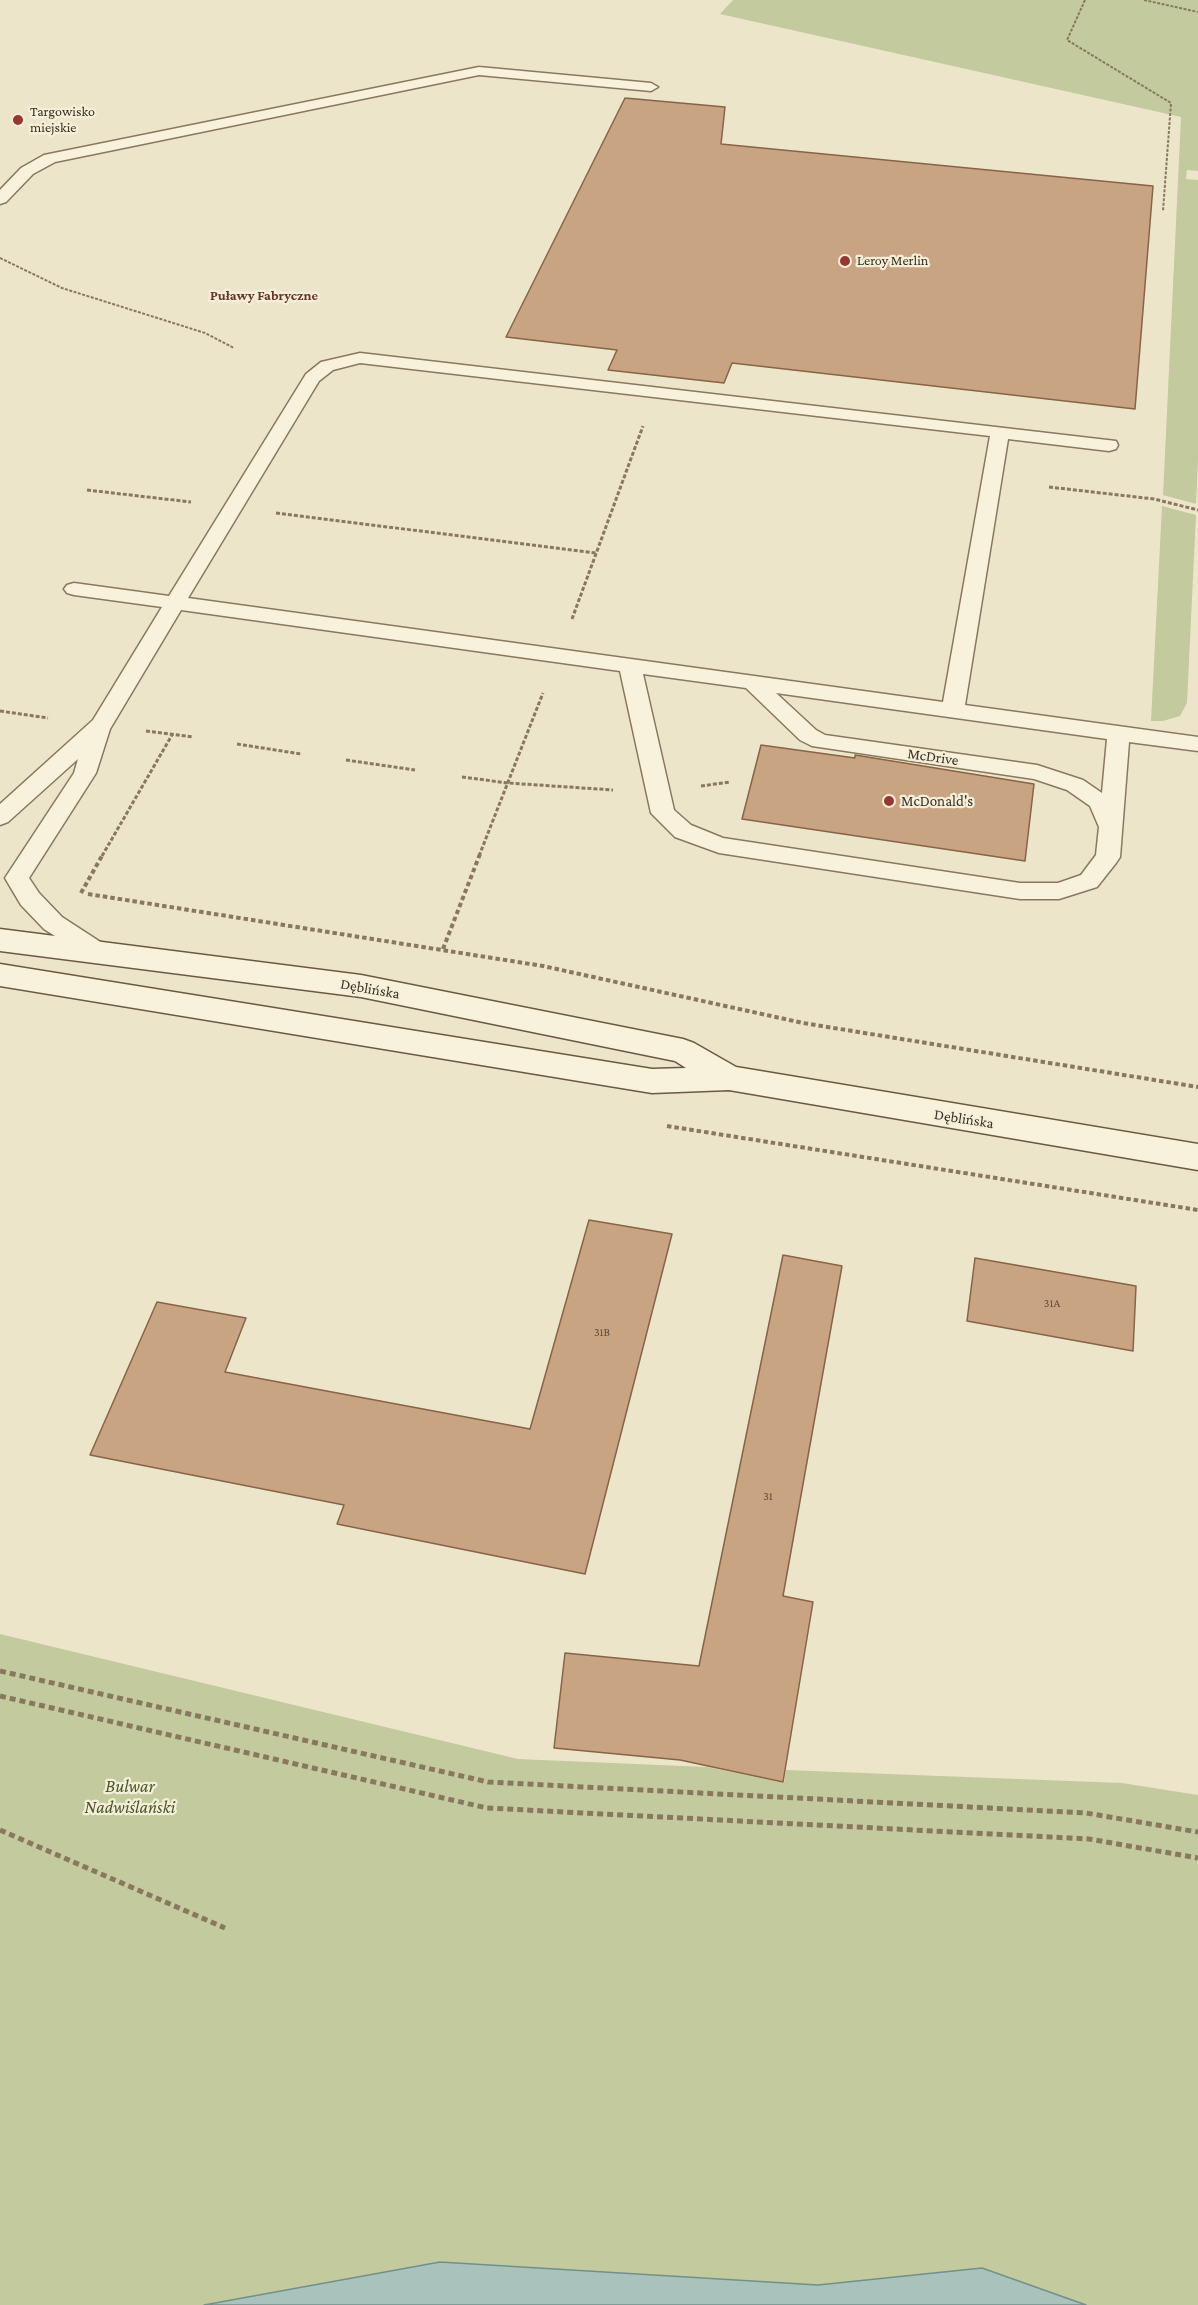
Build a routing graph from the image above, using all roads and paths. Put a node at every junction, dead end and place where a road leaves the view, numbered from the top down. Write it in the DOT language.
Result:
graph roads {
  1 [pos="1085,0"];
  2 [pos="1144,0"];
  3 [pos="1198,12"];
  4 [pos="651,87"];
  5 [pos="0,199"];
  6 [pos="1163,211"];
  7 [pos="0,258"];
  8 [pos="234,348"];
  9 [pos="1000,432"];
  10 [pos="1109,445"];
  11 [pos="1049,487"];
  12 [pos="87,490"];
  13 [pos="234,508"];
  14 [pos="1198,510"];
  15 [pos="596,553"];
  16 [pos="74,589"];
  17 [pos="177,603"];
  18 [pos="630,666"];
  19 [pos="752,682"];
  20 [pos="953,710"];
  21 [pos="0,711"];
  22 [pos="54,718"];
  23 [pos="101,725"];
  24 [pos="138,730"];
  25 [pos="1119,733"];
  26 [pos="172,735"];
  27 [pos="193,737"];
  28 [pos="237,744"];
  29 [pos="1198,744"];
  30 [pos="301,754"];
  31 [pos="346,760"];
  32 [pos="416,770"];
  33 [pos="462,777"];
  34 [pos="730,782"];
  35 [pos="658,789"];
  36 [pos="0,817"];
  37 [pos="1111,828"];
  38 [pos="9,884"];
  39 [pos="70,890"];
  40 [pos="80,893"];
  41 [pos="0,940"];
  42 [pos="96,951"];
  43 [pos="0,975"];
  44 [pos="729,1078"];
  45 [pos="1198,1087"];
  46 [pos="1198,1156"];
  47 [pos="0,1671"];
  48 [pos="0,1696"];
  49 [pos="0,1830"];
  50 [pos="1198,1832"];
  51 [pos="1198,1858"];
  52 [pos="225,1928"];
  1 -- 6 [label="path"];
  2 -- 3 [label="path"];
  4 -- 5 [label="lane"];
  7 -- 8 [label="path"];
  9 -- 10 [label="lane"];
  9 -- 13 [label="lane"];
  9 -- 20 [label="lane"];
  11 -- 14 [label="path"];
  12 -- 13 [label="path"];
  13 -- 15 [label="path"];
  13 -- 17 [label="lane"];
  16 -- 17 [label="lane"];
  17 -- 18 [label="lane"];
  17 -- 23 [label="lane"];
  18 -- 19 [label="lane"];
  18 -- 35 [label="lane"];
  19 -- 20 [label="lane"];
  19 -- 37 [label="lane, McDrive"];
  20 -- 25 [label="lane"];
  21 -- 22 [label="path"];
  23 -- 36 [label="lane"];
  23 -- 38 [label="lane"];
  24 -- 26 [label="path"];
  25 -- 29 [label="lane"];
  25 -- 37 [label="lane"];
  26 -- 27 [label="path"];
  26 -- 40 [label="path"];
  28 -- 30 [label="path"];
  31 -- 32 [label="path"];
  33 -- 35 [label="path"];
  34 -- 35 [label="path"];
  35 -- 37 [label="lane"];
  38 -- 42 [label="lane"];
  39 -- 40 [label="path"];
  40 -- 45 [label="path"];
  41 -- 42 [label="main road, Dęblińska"];
  42 -- 44 [label="main road, Dęblińska"];
  43 -- 44 [label="main road, Dęblińska"];
  44 -- 46 [label="main road, Dęblińska"];
  47 -- 50 [label="path"];
  48 -- 51 [label="path"];
  49 -- 52 [label="path"];
}
